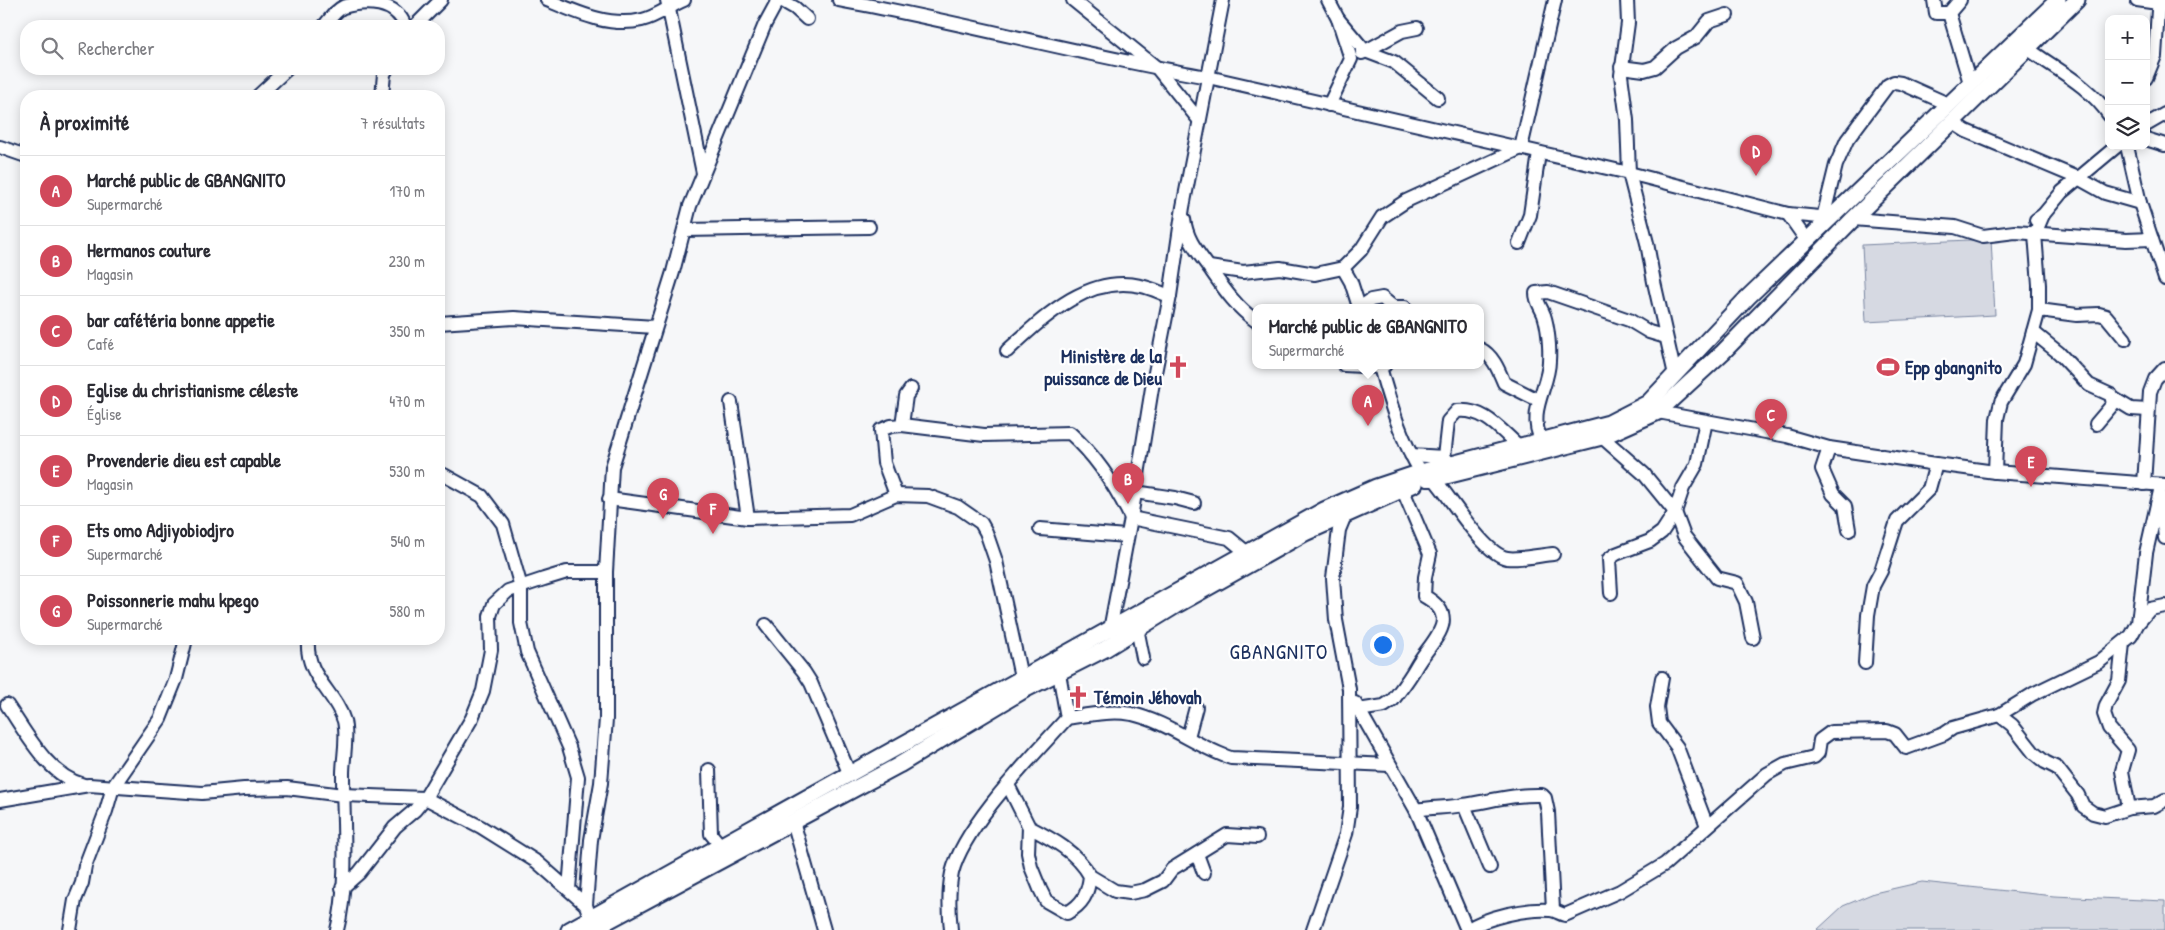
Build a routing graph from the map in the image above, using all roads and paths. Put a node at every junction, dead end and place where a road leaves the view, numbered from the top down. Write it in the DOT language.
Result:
graph roads {
  1 [pos="442,0"];
  2 [pos="547,0"];
  3 [pos="684,0"];
  4 [pos="779,0"];
  5 [pos="839,0"];
  6 [pos="1073,0"];
  7 [pos="1223,0"];
  8 [pos="1328,0"];
  9 [pos="1555,0"];
  10 [pos="1627,0"];
  11 [pos="1934,0"];
  12 [pos="1960,0"];
  13 [pos="2058,0"];
  14 [pos="2077,0"];
  15 [pos="2137,0"];
  16 [pos="867,2"];
  17 [pos="2163,2"];
  18 [pos="668,4"];
  19 [pos="902,6"];
  20 [pos="1949,13"];
  21 [pos="1726,15"];
  22 [pos="806,19"];
  23 [pos="1338,19"];
  24 [pos="329,20"];
  25 [pos="403,20"];
  26 [pos="422,20"];
  27 [pos="1417,28"];
  28 [pos="2027,48"];
  29 [pos="1365,51"];
  30 [pos="1351,59"];
  31 [pos="1621,67"];
  32 [pos="1157,68"];
  33 [pos="2150,68"];
  34 [pos="281,75"];
  35 [pos="384,75"];
  36 [pos="1208,77"];
  37 [pos="1970,83"];
  38 [pos="264,90"];
  39 [pos="383,90"];
  40 [pos="1438,98"];
  41 [pos="1948,104"];
  42 [pos="1329,105"];
  43 [pos="2105,111"];
  44 [pos="2165,114"];
  45 [pos="1199,120"];
  46 [pos="1952,122"];
  47 [pos="2150,123"];
  48 [pos="2150,140"];
  49 [pos="2165,145"];
  50 [pos="0,147"];
  51 [pos="1521,148"];
  52 [pos="2112,150"];
  53 [pos="2128,150"];
  54 [pos="1539,153"];
  55 [pos="20,154"];
  56 [pos="703,173"];
  57 [pos="1629,173"];
  58 [pos="2078,178"];
  59 [pos="2140,203"];
  60 [pos="1183,207"];
  61 [pos="1788,214"];
  62 [pos="2043,215"];
  63 [pos="1826,218"];
  64 [pos="1853,219"];
  65 [pos="869,227"];
  66 [pos="685,230"];
  67 [pos="2015,232"];
  68 [pos="2035,234"];
  69 [pos="2152,239"];
  70 [pos="1807,241"];
  71 [pos="1519,243"];
  72 [pos="1209,267"];
  73 [pos="1343,268"];
  74 [pos="2165,279"];
  75 [pos="1170,296"];
  76 [pos="1359,304"];
  77 [pos="1365,304"];
  78 [pos="1389,304"];
  79 [pos="2039,310"];
  80 [pos="1252,318"];
  81 [pos="445,323"];
  82 [pos="655,327"];
  83 [pos="2034,332"];
  84 [pos="1666,337"];
  85 [pos="2124,338"];
  86 [pos="1007,351"];
  87 [pos="1484,351"];
  88 [pos="2165,368"];
  89 [pos="1383,369"];
  90 [pos="1675,375"];
  91 [pos="911,390"];
  92 [pos="2113,398"];
  93 [pos="1538,400"];
  94 [pos="731,402"];
  95 [pos="2148,410"];
  96 [pos="1658,412"];
  97 [pos="1706,421"];
  98 [pos="2096,424"];
  99 [pos="902,425"];
  100 [pos="1602,437"];
  101 [pos="1542,441"];
  102 [pos="1520,447"];
  103 [pos="1830,448"];
  104 [pos="1410,455"];
  105 [pos="1447,460"];
  106 [pos="1936,464"];
  107 [pos="1995,472"];
  108 [pos="445,476"];
  109 [pos="1424,476"];
  110 [pos="2144,484"];
  111 [pos="2161,487"];
  112 [pos="1402,488"];
  113 [pos="1135,492"];
  114 [pos="896,494"];
  115 [pos="609,499"];
  116 [pos="1194,503"];
  117 [pos="1675,512"];
  118 [pos="1346,514"];
  119 [pos="748,518"];
  120 [pos="1131,518"];
  121 [pos="1040,529"];
  122 [pos="1849,530"];
  123 [pos="1126,536"];
  124 [pos="2165,538"];
  125 [pos="1246,552"];
  126 [pos="1553,554"];
  127 [pos="606,572"];
  128 [pos="521,587"];
  129 [pos="1611,593"];
  130 [pos="2165,606"];
  131 [pos="1126,619"];
  132 [pos="2138,623"];
  133 [pos="766,625"];
  134 [pos="1753,638"];
  135 [pos="2123,643"];
  136 [pos="184,645"];
  137 [pos="308,645"];
  138 [pos="1143,658"];
  139 [pos="1865,663"];
  140 [pos="1059,674"];
  141 [pos="1021,677"];
  142 [pos="1662,678"];
  143 [pos="1349,689"];
  144 [pos="7,705"];
  145 [pos="1196,707"];
  146 [pos="1358,710"];
  147 [pos="1999,715"];
  148 [pos="1067,718"];
  149 [pos="1188,737"];
  150 [pos="1348,764"];
  151 [pos="1390,765"];
  152 [pos="709,770"];
  153 [pos="850,775"];
  154 [pos="89,785"];
  155 [pos="1008,785"];
  156 [pos="113,787"];
  157 [pos="343,795"];
  158 [pos="425,798"];
  159 [pos="0,800"];
  160 [pos="2165,800"];
  161 [pos="1464,805"];
  162 [pos="2129,808"];
  163 [pos="1416,810"];
  164 [pos="792,821"];
  165 [pos="1029,826"];
  166 [pos="1707,826"];
  167 [pos="1257,837"];
  168 [pos="721,846"];
  169 [pos="1197,854"];
  170 [pos="1490,867"];
  171 [pos="1204,873"];
  172 [pos="1090,876"];
  173 [pos="342,888"];
  174 [pos="569,889"];
  175 [pos="1553,910"];
  176 [pos="589,918"];
  177 [pos="70,930"];
  178 [pos="338,930"];
  179 [pos="569,930"];
  180 [pos="824,930"];
  181 [pos="951,930"];
  182 [pos="1314,930"];
  183 [pos="1467,930"];
  1 -- 26 [label="street"];
  2 -- 18 [label="street"];
  3 -- 18 [label="street"];
  4 -- 22 [label="street"];
  4 -- 56 [label="street"];
  5 -- 16 [label="street"];
  6 -- 32 [label="street"];
  7 -- 36 [label="street"];
  8 -- 23 [label="street"];
  9 -- 51 [label="street"];
  10 -- 31 [label="street"];
  11 -- 20 [label="street"];
  12 -- 20 [label="street"];
  13 -- 37 [label="main road"];
  14 -- 28 [label="main road"];
  15 -- 17 [label="street"];
  16 -- 19 [label="street"];
  17 -- 33 [label="street"];
  18 -- 56 [label="street"];
  19 -- 32 [label="street"];
  20 -- 37 [label="street"];
  21 -- 31 [label="street"];
  23 -- 29 [label="street"];
  23 -- 30 [label="street"];
  24 -- 25 [label="street"];
  27 -- 29 [label="street"];
  28 -- 43 [label="street"];
  28 -- 46 [label="main road"];
  29 -- 30 [label="street"];
  29 -- 40 [label="street"];
  30 -- 42 [label="street"];
  31 -- 57 [label="street"];
  32 -- 36 [label="street"];
  32 -- 45 [label="street"];
  34 -- 38 [label="street"];
  35 -- 39 [label="street"];
  36 -- 42 [label="street"];
  36 -- 45 [label="street"];
  37 -- 41 [label="main road"];
  41 -- 63 [label="main road"];
  41 -- 63 [label="street"];
  42 -- 51 [label="street"];
  44 -- 47 [label="street"];
  45 -- 60 [label="street"];
  46 -- 58 [label="street"];
  46 -- 64 [label="main road"];
  48 -- 49 [label="street"];
  50 -- 55 [label="street"];
  51 -- 54 [label="street"];
  51 -- 73 [label="street"];
  52 -- 58 [label="street"];
  53 -- 59 [label="street"];
  54 -- 57 [label="street"];
  54 -- 71 [label="street"];
  56 -- 66 [label="street"];
  57 -- 61 [label="street"];
  57 -- 84 [label="street"];
  58 -- 59 [label="street"];
  58 -- 62 [label="street"];
  59 -- 69 [label="street"];
  60 -- 72 [label="street"];
  60 -- 75 [label="street"];
  61 -- 63 [label="street"];
  61 -- 70 [label="street"];
  62 -- 67 [label="street"];
  62 -- 68 [label="street"];
  63 -- 70 [label="main road"];
  64 -- 67 [label="street"];
  64 -- 96 [label="main road"];
  65 -- 66 [label="street"];
  66 -- 82 [label="street"];
  67 -- 68 [label="street"];
  68 -- 69 [label="street"];
  68 -- 79 [label="street"];
  69 -- 74 [label="street"];
  70 -- 90 [label="main road"];
  72 -- 73 [label="street"];
  72 -- 80 [label="street"];
  73 -- 76 [label="street"];
  75 -- 86 [label="street"];
  75 -- 113 [label="street"];
  77 -- 78 [label="street"];
  79 -- 83 [label="street"];
  79 -- 85 [label="street"];
  81 -- 82 [label="street"];
  82 -- 115 [label="street"];
  83 -- 92 [label="street"];
  83 -- 107 [label="street"];
  84 -- 90 [label="street"];
  84 -- 93 [label="street"];
  87 -- 93 [label="street"];
  88 -- 95 [label="street"];
  89 -- 104 [label="street"];
  90 -- 101 [label="main road"];
  91 -- 99 [label="street"];
  92 -- 95 [label="street"];
  92 -- 98 [label="street"];
  93 -- 101 [label="street"];
  94 -- 119 [label="street"];
  95 -- 110 [label="street"];
  96 -- 97 [label="street"];
  96 -- 100 [label="main road"];
  97 -- 103 [label="street"];
  97 -- 117 [label="street"];
  99 -- 114 [label="street"];
  99 -- 120 [label="street"];
  100 -- 109 [label="main road"];
  100 -- 117 [label="street"];
  101 -- 102 [label="main road"];
  102 -- 105 [label="main road"];
  102 -- 105 [label="street"];
  103 -- 106 [label="street"];
  103 -- 122 [label="street"];
  104 -- 105 [label="street"];
  104 -- 109 [label="street"];
  105 -- 109 [label="main road"];
  106 -- 107 [label="street"];
  106 -- 139 [label="street"];
  107 -- 110 [label="street"];
  108 -- 128 [label="street"];
  109 -- 112 [label="main road"];
  109 -- 125 [label="main road"];
  109 -- 126 [label="street"];
  110 -- 111 [label="street"];
  111 -- 124 [label="street"];
  111 -- 132 [label="street"];
  112 -- 118 [label="main road"];
  112 -- 146 [label="street"];
  113 -- 116 [label="street"];
  113 -- 120 [label="street"];
  114 -- 119 [label="street"];
  114 -- 141 [label="street"];
  115 -- 119 [label="street"];
  115 -- 127 [label="street"];
  117 -- 129 [label="street"];
  117 -- 134 [label="street"];
  118 -- 131 [label="main road"];
  118 -- 143 [label="street"];
  120 -- 123 [label="street"];
  120 -- 125 [label="street"];
  121 -- 123 [label="street"];
  123 -- 131 [label="street"];
  125 -- 131 [label="main road"];
  127 -- 128 [label="street"];
  127 -- 176 [label="street"];
  128 -- 158 [label="street"];
  128 -- 174 [label="street"];
  130 -- 132 [label="street"];
  131 -- 138 [label="street"];
  131 -- 140 [label="main road"];
  131 -- 141 [label="main road"];
  132 -- 135 [label="street"];
  133 -- 153 [label="street"];
  135 -- 147 [label="street"];
  135 -- 162 [label="street"];
  136 -- 156 [label="street"];
  137 -- 157 [label="street"];
  140 -- 148 [label="street"];
  140 -- 164 [label="main road"];
  141 -- 153 [label="main road"];
  142 -- 166 [label="street"];
  143 -- 146 [label="street"];
  143 -- 150 [label="street"];
  144 -- 154 [label="street"];
  145 -- 149 [label="street"];
  146 -- 151 [label="street"];
  147 -- 162 [label="street"];
  147 -- 166 [label="street"];
  148 -- 149 [label="street"];
  148 -- 155 [label="street"];
  149 -- 150 [label="street"];
  150 -- 151 [label="street"];
  150 -- 182 [label="street"];
  151 -- 163 [label="street"];
  152 -- 168 [label="street"];
  153 -- 168 [label="main road"];
  154 -- 156 [label="street"];
  154 -- 159 [label="street"];
  155 -- 165 [label="street"];
  155 -- 181 [label="street"];
  156 -- 157 [label="street"];
  156 -- 177 [label="street"];
  157 -- 158 [label="street"];
  157 -- 173 [label="street"];
  158 -- 173 [label="street"];
  158 -- 174 [label="street"];
  160 -- 162 [label="street"];
  161 -- 163 [label="street"];
  161 -- 170 [label="street"];
  161 -- 175 [label="street"];
  163 -- 183 [label="street"];
  164 -- 176 [label="main road"];
  164 -- 180 [label="street"];
  165 -- 172 [label="street"];
  165 -- 172 [label="street"];
  166 -- 175 [label="street"];
  167 -- 169 [label="street"];
  168 -- 176 [label="main road"];
  169 -- 171 [label="street"];
  169 -- 172 [label="street"];
  173 -- 178 [label="street"];
  174 -- 176 [label="street"];
  175 -- 183 [label="street"];
  176 -- 179 [label="main road"];
}
